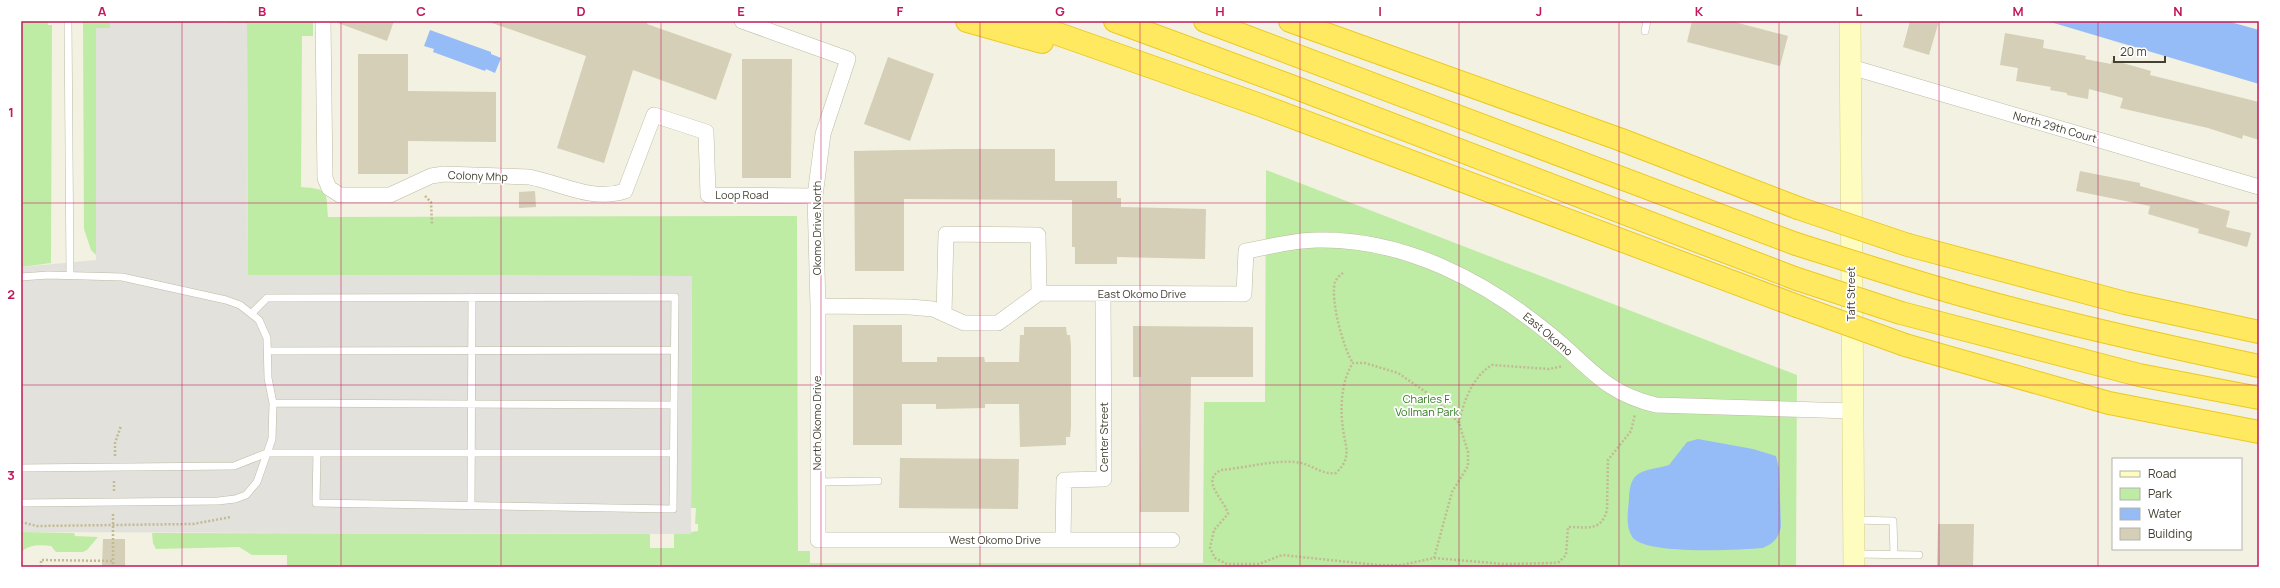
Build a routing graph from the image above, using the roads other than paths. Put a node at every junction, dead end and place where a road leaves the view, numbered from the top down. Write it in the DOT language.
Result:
graph roads {
  1 [pos="68,21"];
  2 [pos="323,21"];
  3 [pos="742,21"];
  4 [pos="967,21"];
  5 [pos="1021,21"];
  6 [pos="1115,21"];
  7 [pos="1205,21"];
  8 [pos="1290,21"];
  9 [pos="1647,21"];
  10 [pos="1850,21"];
  11 [pos="1645,31"];
  12 [pos="1851,67"];
  13 [pos="1260,105"];
  14 [pos="2259,187"];
  15 [pos="625,191"];
  16 [pos="815,196"];
  17 [pos="70,275"];
  18 [pos="21,277"];
  19 [pos="1039,293"];
  20 [pos="1103,294"];
  21 [pos="1244,294"];
  22 [pos="472,297"];
  23 [pos="818,306"];
  24 [pos="252,313"];
  25 [pos="944,314"];
  26 [pos="2259,332"];
  27 [pos="674,350"];
  28 [pos="268,351"];
  29 [pos="472,351"];
  30 [pos="2259,366"];
  31 [pos="2259,398"];
  32 [pos="273,403"];
  33 [pos="471,404"];
  34 [pos="674,405"];
  35 [pos="1852,411"];
  36 [pos="2259,432"];
  37 [pos="268,453"];
  38 [pos="316,453"];
  39 [pos="471,453"];
  40 [pos="673,453"];
  41 [pos="21,468"];
  42 [pos="878,481"];
  43 [pos="817,482"];
  44 [pos="21,503"];
  45 [pos="471,506"];
  46 [pos="1854,520"];
  47 [pos="818,540"];
  48 [pos="1063,540"];
  49 [pos="1172,540"];
  50 [pos="1894,555"];
  51 [pos="1919,555"];
  52 [pos="1854,560"];
  1 -- 17 [label="lane"];
  2 -- 15 [label="street, Colony Mhp"];
  3 -- 16 [label="street, Okomo Drive North"];
  4 -- 13 [label="highway"];
  5 -- 13 [label="highway"];
  6 -- 31 [label="highway, bridge"];
  7 -- 30 [label="highway, bridge"];
  8 -- 26 [label="highway, bridge"];
  9 -- 11 [label="lane"];
  10 -- 12 [label="street, Taft Street"];
  12 -- 14 [label="street, North 29th Court"];
  12 -- 35 [label="street, Taft Street"];
  13 -- 36 [label="highway, bridge"];
  15 -- 16 [label="street, Loop Road"];
  16 -- 23 [label="street, Okomo Drive North"];
  17 -- 18 [label="lane"];
  17 -- 24 [label="lane"];
  19 -- 20 [label="street, East Okomo Drive"];
  19 -- 25 [label="street"];
  19 -- 25 [label="street"];
  20 -- 21 [label="street, East Okomo Drive"];
  20 -- 48 [label="street, Center Street"];
  21 -- 35 [label="street, East Okomo"];
  22 -- 24 [label="lane"];
  22 -- 27 [label="lane"];
  22 -- 29 [label="lane"];
  23 -- 25 [label="street"];
  23 -- 43 [label="street, North Okomo Drive"];
  24 -- 28 [label="lane"];
  27 -- 29 [label="lane"];
  27 -- 34 [label="lane"];
  28 -- 29 [label="lane"];
  28 -- 32 [label="lane"];
  29 -- 33 [label="lane"];
  32 -- 33 [label="lane"];
  32 -- 37 [label="lane"];
  33 -- 34 [label="lane"];
  33 -- 39 [label="lane"];
  34 -- 40 [label="lane"];
  35 -- 46 [label="street, Taft Street"];
  37 -- 38 [label="lane"];
  37 -- 41 [label="lane"];
  37 -- 44 [label="lane"];
  38 -- 39 [label="lane"];
  38 -- 45 [label="lane"];
  39 -- 40 [label="lane"];
  39 -- 45 [label="lane"];
  40 -- 45 [label="lane"];
  42 -- 43 [label="lane"];
  43 -- 47 [label="street, North Okomo Drive"];
  46 -- 50 [label="lane"];
  46 -- 52 [label="street, Taft Street"];
  47 -- 48 [label="street, West Okomo Drive"];
  48 -- 49 [label="street, West Okomo Drive"];
  50 -- 51 [label="lane"];
  50 -- 52 [label="lane"];
}
